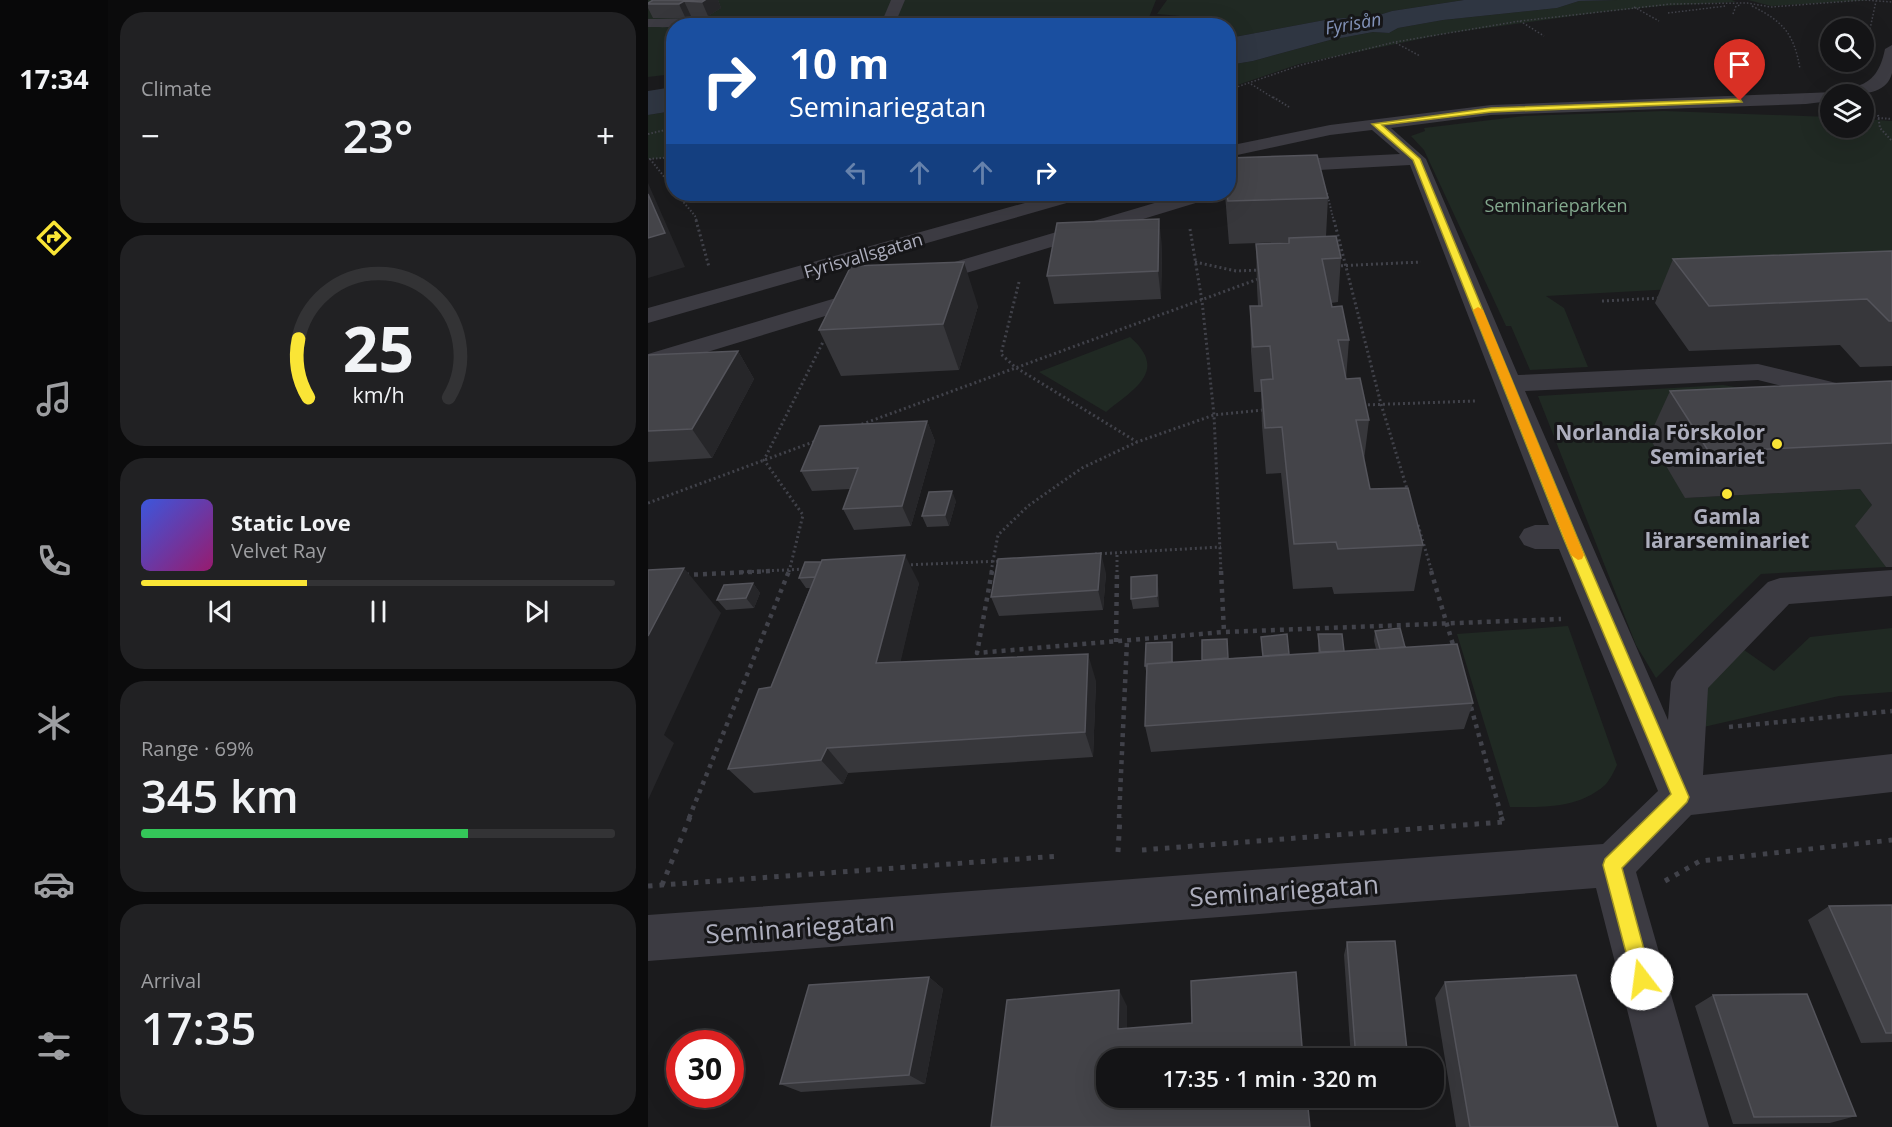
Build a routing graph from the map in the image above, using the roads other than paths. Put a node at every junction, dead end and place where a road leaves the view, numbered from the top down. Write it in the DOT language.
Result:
graph roads {
  1 [pos="898,0"];
  2 [pos="890,18"];
  3 [pos="648,23"];
  4 [pos="666,24"];
  5 [pos="1892,49"];
  6 [pos="1885,83"];
  7 [pos="1820,97"];
  8 [pos="1376,124"];
  9 [pos="1236,150"];
  10 [pos="1417,159"];
  11 [pos="1236,185"];
  12 [pos="1052,201"];
  13 [pos="1181,201"];
  14 [pos="648,316"];
  15 [pos="648,362"];
  16 [pos="1511,392"];
  17 [pos="1857,396"];
  18 [pos="1535,537"];
  19 [pos="1570,537"];
  20 [pos="1892,583"];
  21 [pos="1892,773"];
  22 [pos="1681,797"];
  23 [pos="1616,880"];
  24 [pos="648,938"];
  25 [pos="1683,1127"];
  1 -- 2 [label="street"];
  3 -- 4 [label="street"];
  5 -- 6 [label="street"];
  7 -- 8 [label="street"];
  8 -- 9 [label="street"];
  8 -- 10 [label="street"];
  10 -- 11 [label="street"];
  10 -- 16 [label="street"];
  12 -- 14 [label="street, Fyrisvallsgatan"];
  13 -- 15 [label="street"];
  16 -- 17 [label="street"];
  16 -- 19 [label="street"];
  18 -- 19 [label="street"];
  19 -- 22 [label="street"];
  20 -- 22 [label="street"];
  21 -- 22 [label="street"];
  22 -- 23 [label="street"];
  23 -- 24 [label="street, Seminariegatan"];
  23 -- 25 [label="street"];
}
